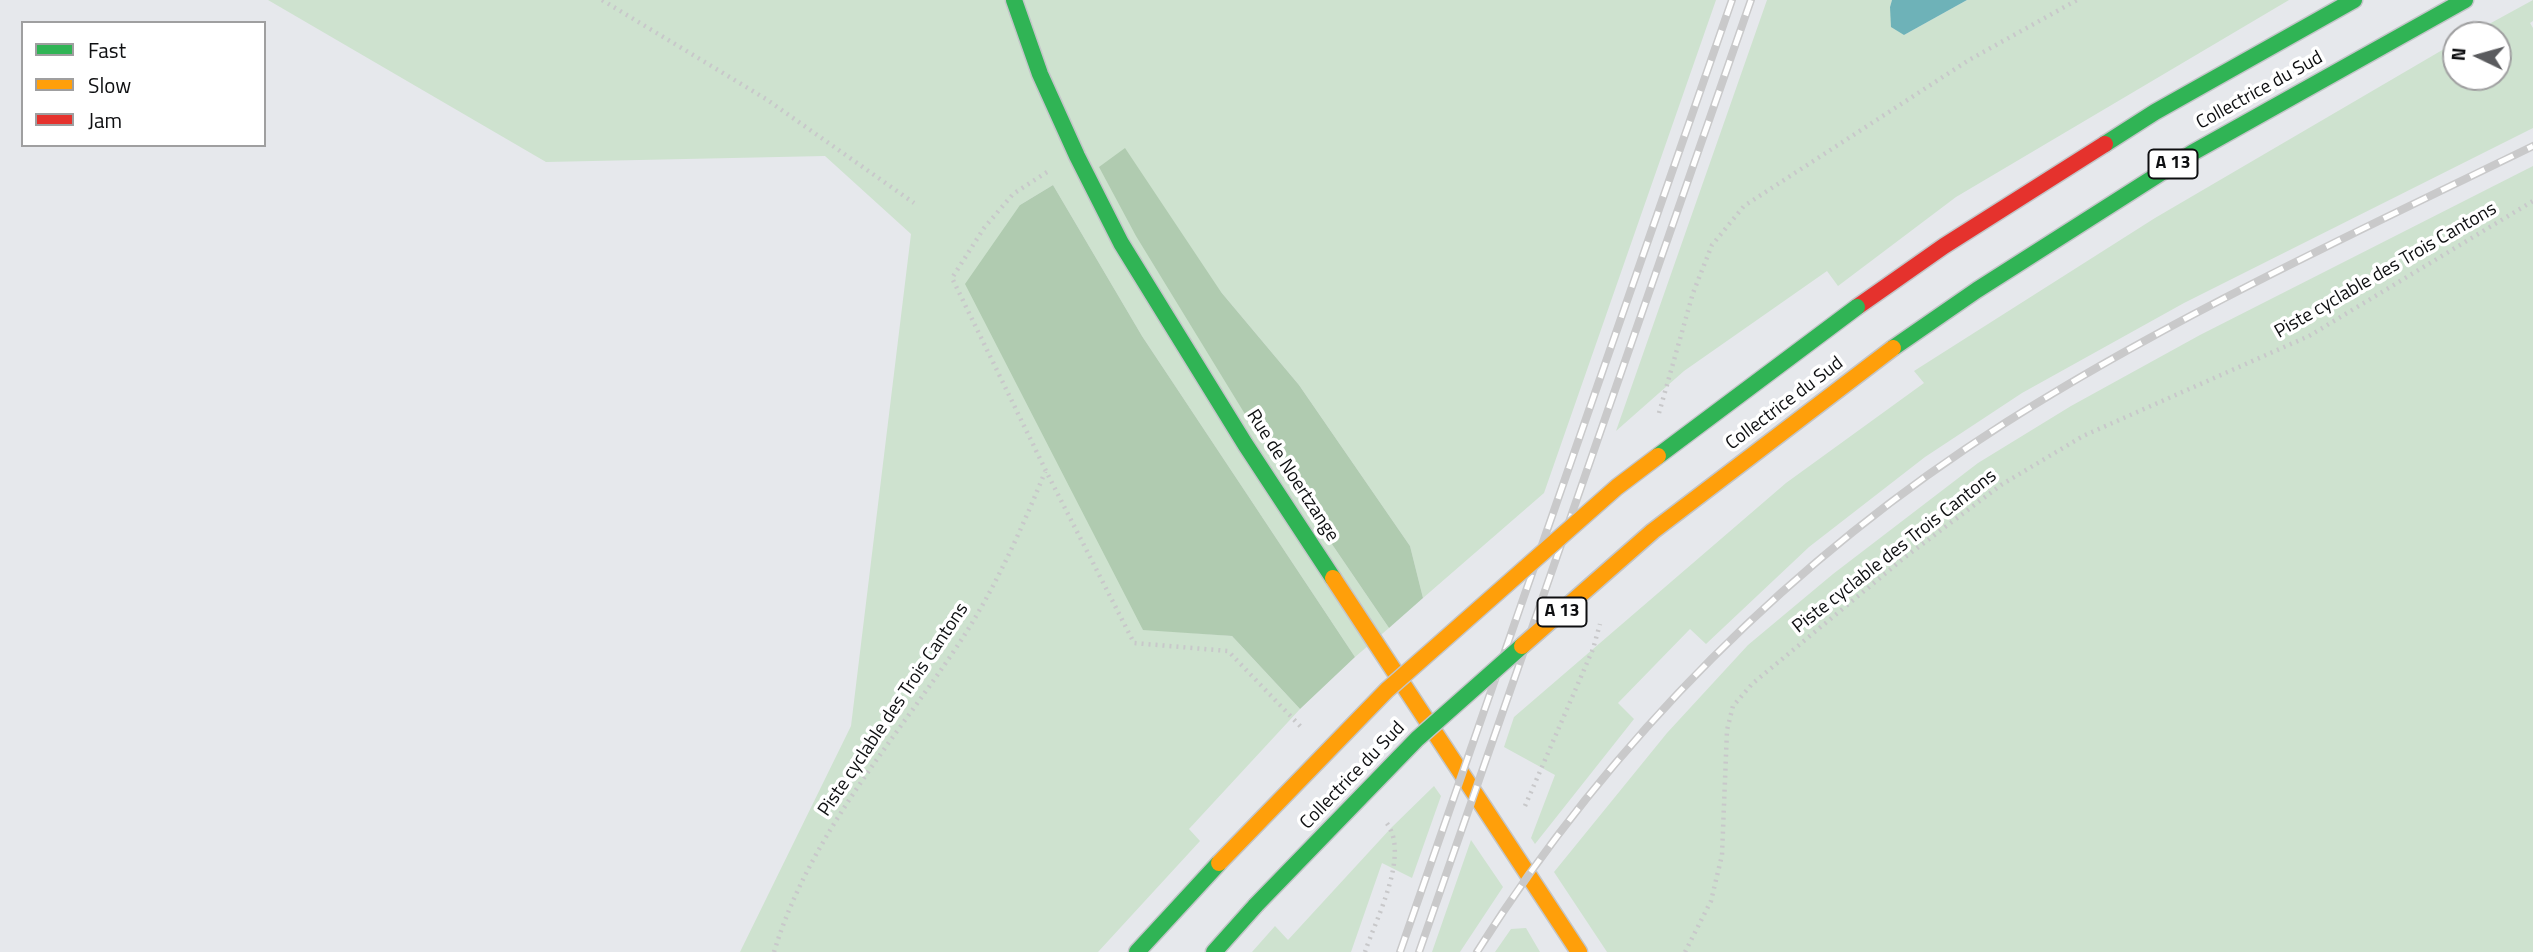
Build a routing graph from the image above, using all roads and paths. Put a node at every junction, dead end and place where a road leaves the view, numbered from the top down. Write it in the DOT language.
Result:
graph roads {
  1 [pos="602,0"];
  2 [pos="1014,0"];
  3 [pos="2354,0"];
  4 [pos="2465,0"];
  5 [pos="1050,170"];
  6 [pos="2533,201"];
  7 [pos="914,203"];
  8 [pos="1046,471"];
  9 [pos="1292,717"];
  10 [pos="1391,828"];
  11 [pos="774,952"];
  12 [pos="1137,952"];
  13 [pos="1214,952"];
  14 [pos="1364,952"];
  15 [pos="1579,952"];
  16 [pos="1685,952"];
  1 -- 7 [label="path"];
  2 -- 15 [label="main road, Rue de Noertzange"];
  3 -- 12 [label="main road, Collectrice du Sud / A 13, bridge"];
  4 -- 13 [label="main road, Collectrice du Sud / A 13, bridge"];
  5 -- 8 [label="path"];
  6 -- 16 [label="path, Piste cyclable des Trois Cantons"];
  8 -- 9 [label="path"];
  8 -- 11 [label="path, Piste cyclable des Trois Cantons"];
  10 -- 14 [label="path"];
}
